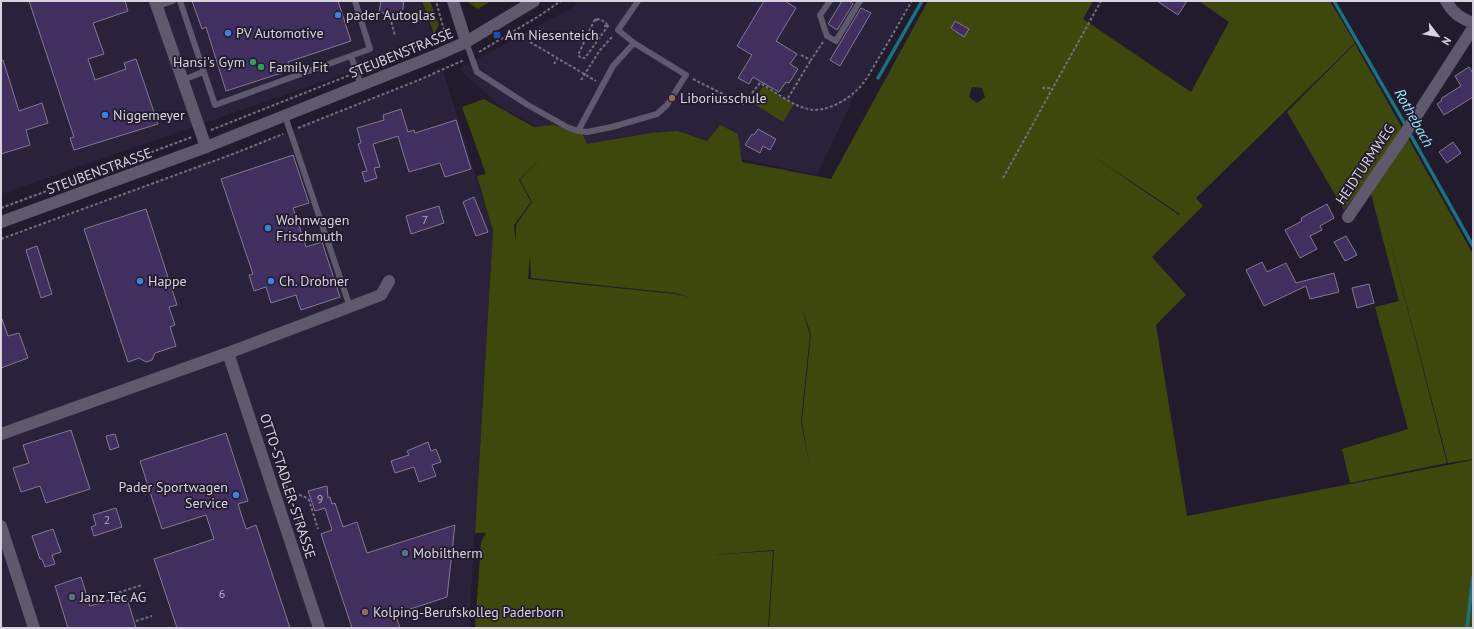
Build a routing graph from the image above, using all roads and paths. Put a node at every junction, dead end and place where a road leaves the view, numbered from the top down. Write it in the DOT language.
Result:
graph roads {
  1 [pos="173,1"];
  2 [pos="180,1"];
  3 [pos="355,1"];
  4 [pos="436,1"];
  5 [pos="453,1"];
  6 [pos="534,1"];
  7 [pos="561,1"];
  8 [pos="638,1"];
  9 [pos="830,1"];
  10 [pos="860,1"];
  11 [pos="912,1"];
  12 [pos="1100,1"];
  13 [pos="1446,1"];
  14 [pos="156,4"];
  15 [pos="390,17"];
  16 [pos="595,19"];
  17 [pos="598,22"];
  18 [pos="1473,23"];
  19 [pos="604,26"];
  20 [pos="608,26"];
  21 [pos="1473,28"];
  22 [pos="618,30"];
  23 [pos="395,36"];
  24 [pos="827,36"];
  25 [pos="466,42"];
  26 [pos="530,42"];
  27 [pos="634,43"];
  28 [pos="801,55"];
  29 [pos="351,56"];
  30 [pos="471,57"];
  31 [pos="557,59"];
  32 [pos="811,60"];
  33 [pos="554,64"];
  34 [pos="204,72"];
  35 [pos="357,72"];
  36 [pos="584,74"];
  37 [pos="686,75"];
  38 [pos="183,80"];
  39 [pos="582,80"];
  40 [pos="361,85"];
  41 [pos="603,85"];
  42 [pos="1042,88"];
  43 [pos="1052,88"];
  44 [pos="787,99"];
  45 [pos="285,116"];
  46 [pos="291,131"];
  47 [pos="578,131"];
  48 [pos="202,134"];
  49 [pos="206,147"];
  50 [pos="1003,178"];
  51 [pos="1,208"];
  52 [pos="1348,217"];
  53 [pos="1,222"];
  54 [pos="1,239"];
  55 [pos="389,281"];
  56 [pos="350,307"];
  57 [pos="228,353"];
  58 [pos="1,434"];
  59 [pos="283,476"];
  60 [pos="289,495"];
  61 [pos="1,526"];
  62 [pos="318,529"];
  63 [pos="303,534"];
  64 [pos="142,585"];
  65 [pos="114,594"];
  66 [pos="152,616"];
  67 [pos="136,621"];
  68 [pos="34,628"];
  69 [pos="319,628"];
  1 -- 14 [label="lane"];
  2 -- 34 [label="lane"];
  3 -- 29 [label="lane"];
  4 -- 35 [label="path"];
  5 -- 25 [label="street"];
  6 -- 25 [label="street, STEUBENSTRASSE"];
  7 -- 30 [label="path"];
  8 -- 22 [label="lane"];
  9 -- 24 [label="lane"];
  10 -- 24 [label="lane"];
  11 -- 44 [label="path"];
  12 -- 43 [label="path"];
  13 -- 18 [label="street"];
  14 -- 38 [label="street"];
  15 -- 23 [label="path"];
  16 -- 17 [label="path"];
  16 -- 20 [label="path"];
  16 -- 20 [label="path"];
  19 -- 20 [label="path"];
  20 -- 22 [label="path"];
  21 -- 52 [label="street, HEIDTURMWEG"];
  22 -- 27 [label="lane"];
  22 -- 36 [label="path"];
  24 -- 32 [label="path"];
  25 -- 30 [label="lane"];
  25 -- 40 [label="street, STEUBENSTRASSE"];
  26 -- 31 [label="path"];
  27 -- 37 [label="lane"];
  27 -- 41 [label="lane"];
  28 -- 32 [label="path"];
  29 -- 34 [label="lane"];
  29 -- 35 [label="lane"];
  30 -- 46 [label="path"];
  30 -- 47 [label="lane"];
  31 -- 33 [label="path"];
  31 -- 36 [label="path"];
  32 -- 44 [label="path"];
  34 -- 38 [label="lane"];
  35 -- 40 [label="lane"];
  35 -- 48 [label="path"];
  36 -- 39 [label="path"];
  36 -- 41 [label="path"];
  37 -- 44 [label="path"];
  37 -- 47 [label="lane"];
  38 -- 48 [label="street"];
  40 -- 45 [label="street, STEUBENSTRASSE"];
  41 -- 47 [label="lane"];
  42 -- 43 [label="path"];
  43 -- 50 [label="path"];
  45 -- 46 [label="lane"];
  45 -- 49 [label="street, STEUBENSTRASSE"];
  46 -- 54 [label="path"];
  46 -- 56 [label="lane"];
  48 -- 49 [label="street"];
  48 -- 51 [label="path"];
  49 -- 53 [label="street, STEUBENSTRASSE"];
  55 -- 56 [label="street"];
  56 -- 57 [label="street"];
  57 -- 58 [label="street"];
  57 -- 69 [label="street, OTTO-STADLER-STRASSE"];
  59 -- 60 [label="path"];
  60 -- 62 [label="path"];
  60 -- 63 [label="path"];
  61 -- 68 [label="street"];
  64 -- 65 [label="path"];
  66 -- 67 [label="path"];
}
